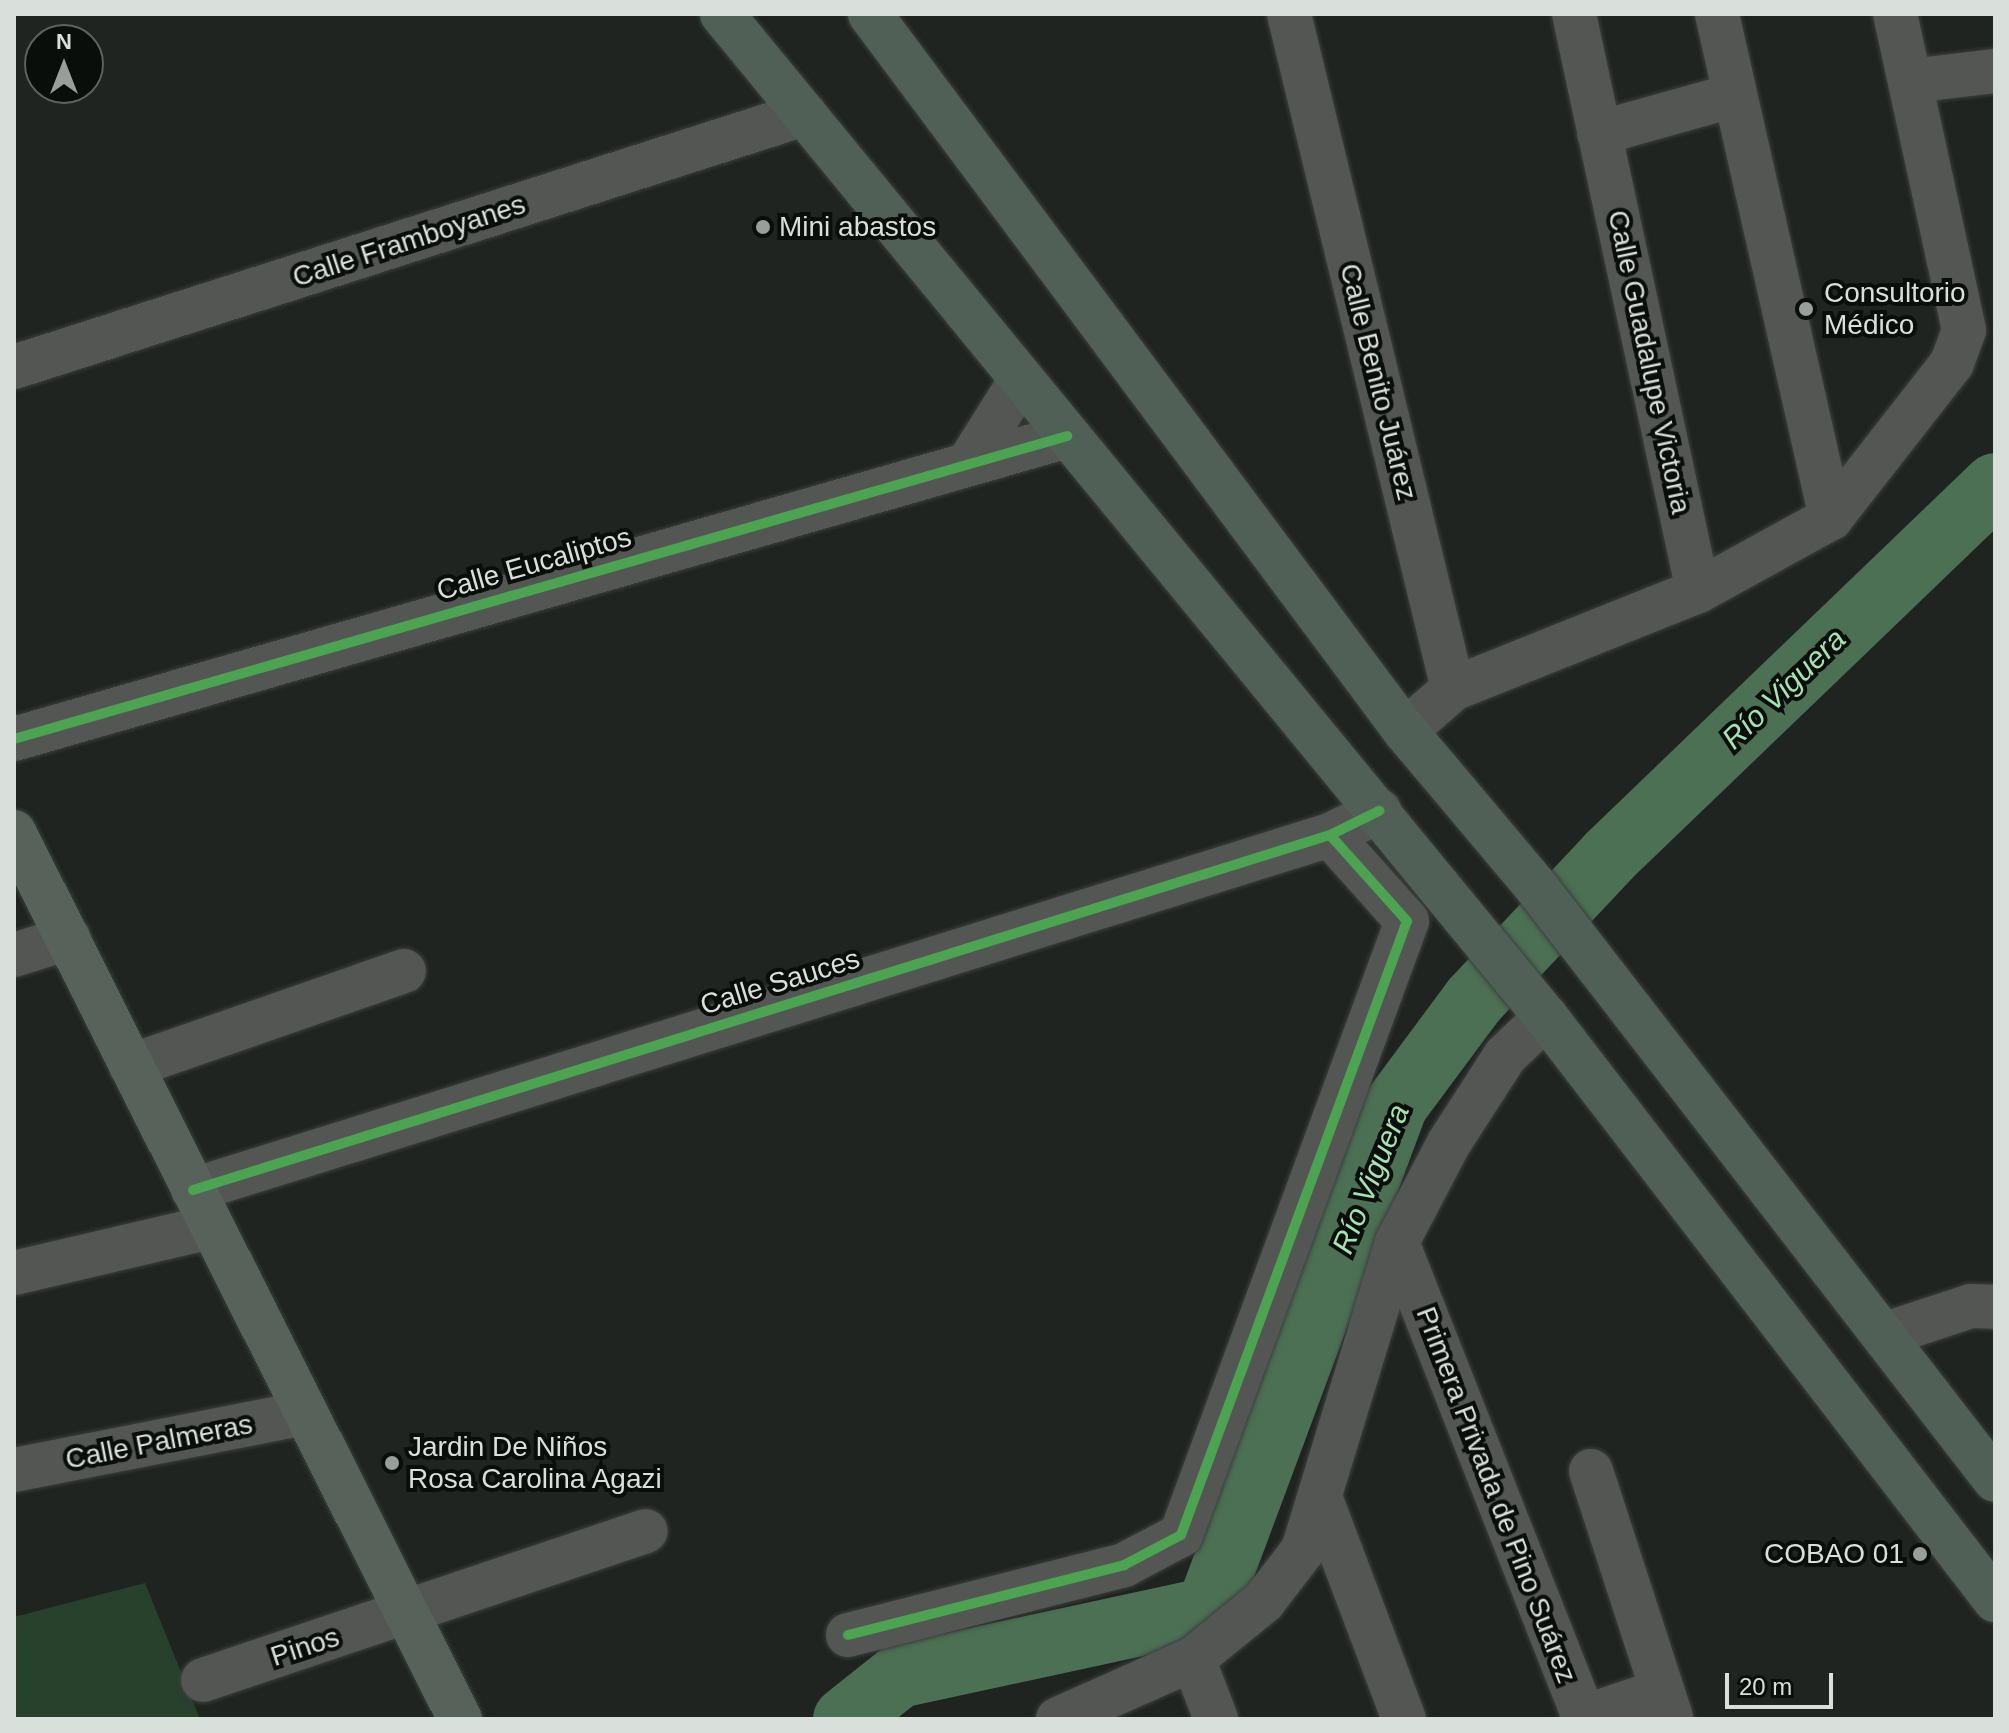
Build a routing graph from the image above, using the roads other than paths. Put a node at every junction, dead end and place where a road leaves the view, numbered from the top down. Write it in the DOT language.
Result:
graph roads {
  1 [pos="722,14"];
  2 [pos="870,14"];
  3 [pos="1289,14"];
  4 [pos="1574,14"];
  5 [pos="1717,14"];
  6 [pos="1895,14"];
  7 [pos="1995,71"];
  8 [pos="1910,81"];
  9 [pos="1735,95"];
  10 [pos="804,114"];
  11 [pos="1599,133"];
  12 [pos="14,367"];
  13 [pos="1021,380"];
  14 [pos="1067,436"];
  15 [pos="968,464"];
  16 [pos="1831,518"];
  17 [pos="1698,591"];
  18 [pos="1453,689"];
  19 [pos="1405,731"];
  20 [pos="14,739"];
  21 [pos="1379,811"];
  22 [pos="14,832"];
  23 [pos="1330,835"];
  24 [pos="1445,893"];
  25 [pos="1407,921"];
  26 [pos="68,938"];
  27 [pos="14,955"];
  28 [pos="404,971"];
  29 [pos="1536,1004"];
  30 [pos="131,1066"];
  31 [pos="201,1208"];
  32 [pos="1397,1242"];
  33 [pos="14,1273"];
  34 [pos="1995,1307"];
  35 [pos="1883,1335"];
  36 [pos="305,1413"];
  37 [pos="14,1470"];
  38 [pos="1591,1471"];
  39 [pos="1995,1480"];
  40 [pos="1322,1502"];
  41 [pos="646,1531"];
  42 [pos="1995,1600"];
  43 [pos="407,1614"];
  44 [pos="848,1635"];
  45 [pos="1193,1659"];
  46 [pos="203,1680"];
  47 [pos="1666,1705"];
  48 [pos="460,1719"];
  49 [pos="1058,1719"];
  50 [pos="1216,1719"];
  51 [pos="1404,1719"];
  1 -- 10 [label="highway"];
  2 -- 19 [label="highway"];
  3 -- 18 [label="street, Calle Benito Juárez"];
  4 -- 11 [label="street, Calle Guadalupe Victoria"];
  5 -- 9 [label="street"];
  6 -- 8 [label="street"];
  7 -- 8 [label="street"];
  8 -- 16 [label="street"];
  9 -- 11 [label="street"];
  9 -- 16 [label="street"];
  10 -- 12 [label="street, Calle Framboyanes"];
  10 -- 13 [label="highway"];
  11 -- 17 [label="street, Calle Guadalupe Victoria"];
  13 -- 14 [label="highway"];
  13 -- 15 [label="street"];
  14 -- 15 [label="street, Calle Eucaliptos"];
  14 -- 21 [label="highway"];
  15 -- 20 [label="street, Calle Eucaliptos"];
  16 -- 17 [label="street"];
  17 -- 18 [label="street"];
  18 -- 19 [label="street"];
  19 -- 35 [label="highway"];
  21 -- 23 [label="street, Calle Sauces"];
  21 -- 24 [label="highway"];
  22 -- 26 [label="main road"];
  23 -- 25 [label="street"];
  23 -- 31 [label="street, Calle Sauces"];
  24 -- 25 [label="street"];
  24 -- 29 [label="highway"];
  25 -- 44 [label="street"];
  26 -- 27 [label="street"];
  26 -- 30 [label="main road"];
  28 -- 30 [label="street"];
  29 -- 32 [label="street"];
  29 -- 42 [label="highway"];
  30 -- 31 [label="main road"];
  31 -- 33 [label="street, Calle Sauces"];
  31 -- 36 [label="main road"];
  32 -- 40 [label="street"];
  32 -- 47 [label="street, Primera Privada de Pino Suárez"];
  34 -- 35 [label="street"];
  35 -- 39 [label="highway"];
  36 -- 37 [label="street, Calle Palmeras"];
  36 -- 43 [label="main road"];
  38 -- 47 [label="street"];
  40 -- 45 [label="street"];
  40 -- 51 [label="street"];
  41 -- 43 [label="street, Pinos"];
  43 -- 46 [label="street, Pinos"];
  43 -- 48 [label="main road"];
  45 -- 49 [label="street"];
  45 -- 50 [label="street"];
}
